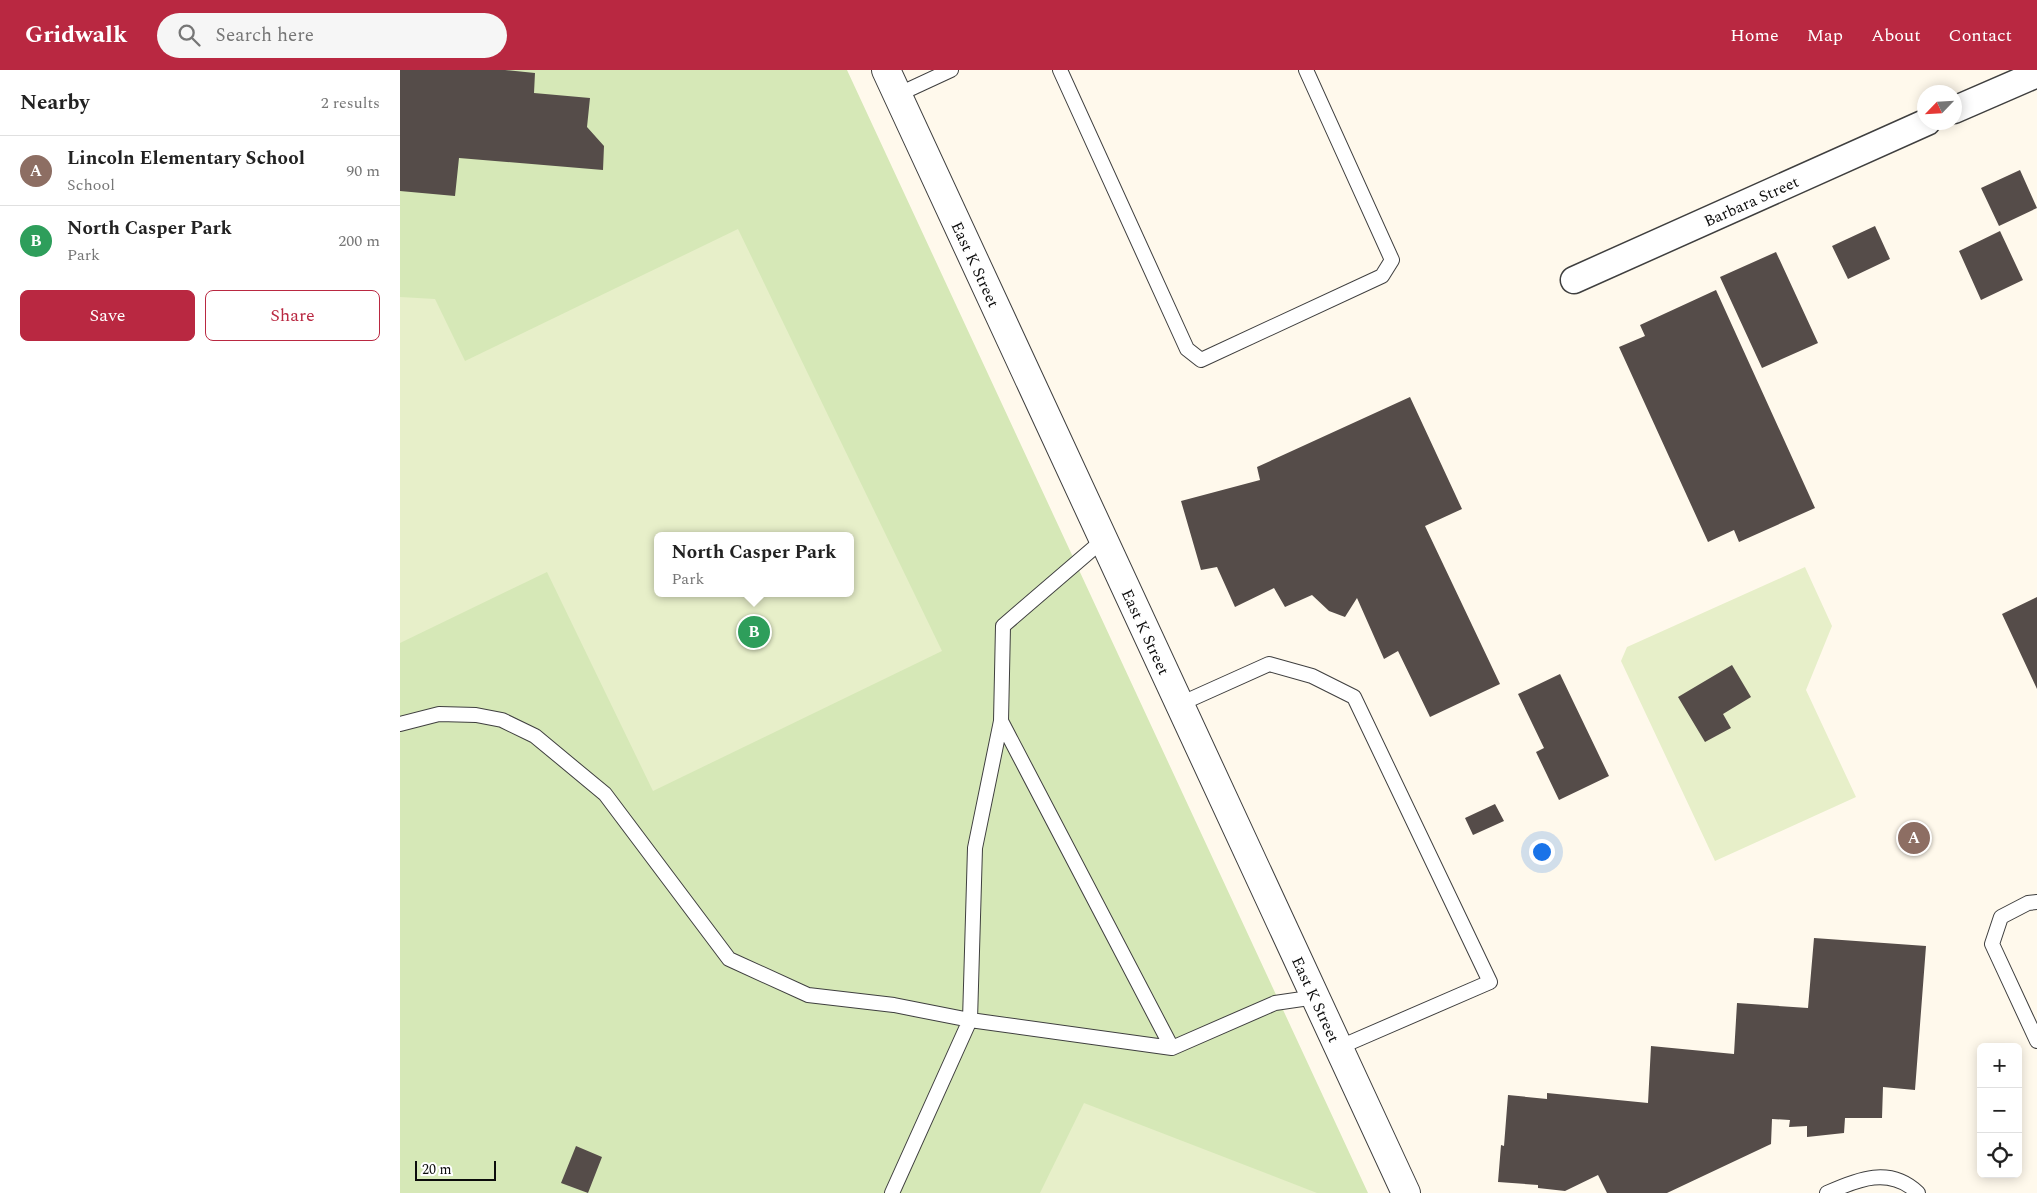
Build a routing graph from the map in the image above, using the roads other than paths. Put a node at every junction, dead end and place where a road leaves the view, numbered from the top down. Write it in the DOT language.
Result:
graph roads {
  1 [pos="886,70"];
  2 [pos="951,70"];
  3 [pos="1060,70"];
  4 [pos="1306,70"];
  5 [pos="2037,74"];
  6 [pos="897,95"];
  7 [pos="1962,107"];
  8 [pos="1917,126"];
  9 [pos="1574,280"];
  10 [pos="1104,540"];
  11 [pos="1180,704"];
  12 [pos="1001,721"];
  13 [pos="400,724"];
  14 [pos="2037,902"];
  15 [pos="1316,997"];
  16 [pos="970,1020"];
  17 [pos="2037,1041"];
  18 [pos="1172,1048"];
  19 [pos="1340,1048"];
  20 [pos="892,1193"];
  21 [pos="1406,1193"];
  22 [pos="1827,1193"];
  23 [pos="1918,1193"];
  1 -- 6 [label="street, East K Street"];
  2 -- 6 [label="lane"];
  3 -- 4 [label="lane"];
  5 -- 7 [label="street"];
  6 -- 10 [label="street, East K Street"];
  8 -- 9 [label="street, Barbara Street"];
  10 -- 11 [label="street, East K Street"];
  10 -- 12 [label="lane"];
  11 -- 15 [label="street, East K Street"];
  11 -- 19 [label="lane"];
  12 -- 16 [label="lane"];
  12 -- 18 [label="lane"];
  13 -- 16 [label="lane"];
  14 -- 17 [label="lane"];
  15 -- 18 [label="lane"];
  15 -- 19 [label="street, East K Street"];
  16 -- 18 [label="lane"];
  16 -- 20 [label="lane"];
  19 -- 21 [label="street, East K Street"];
  22 -- 23 [label="lane"];
}
